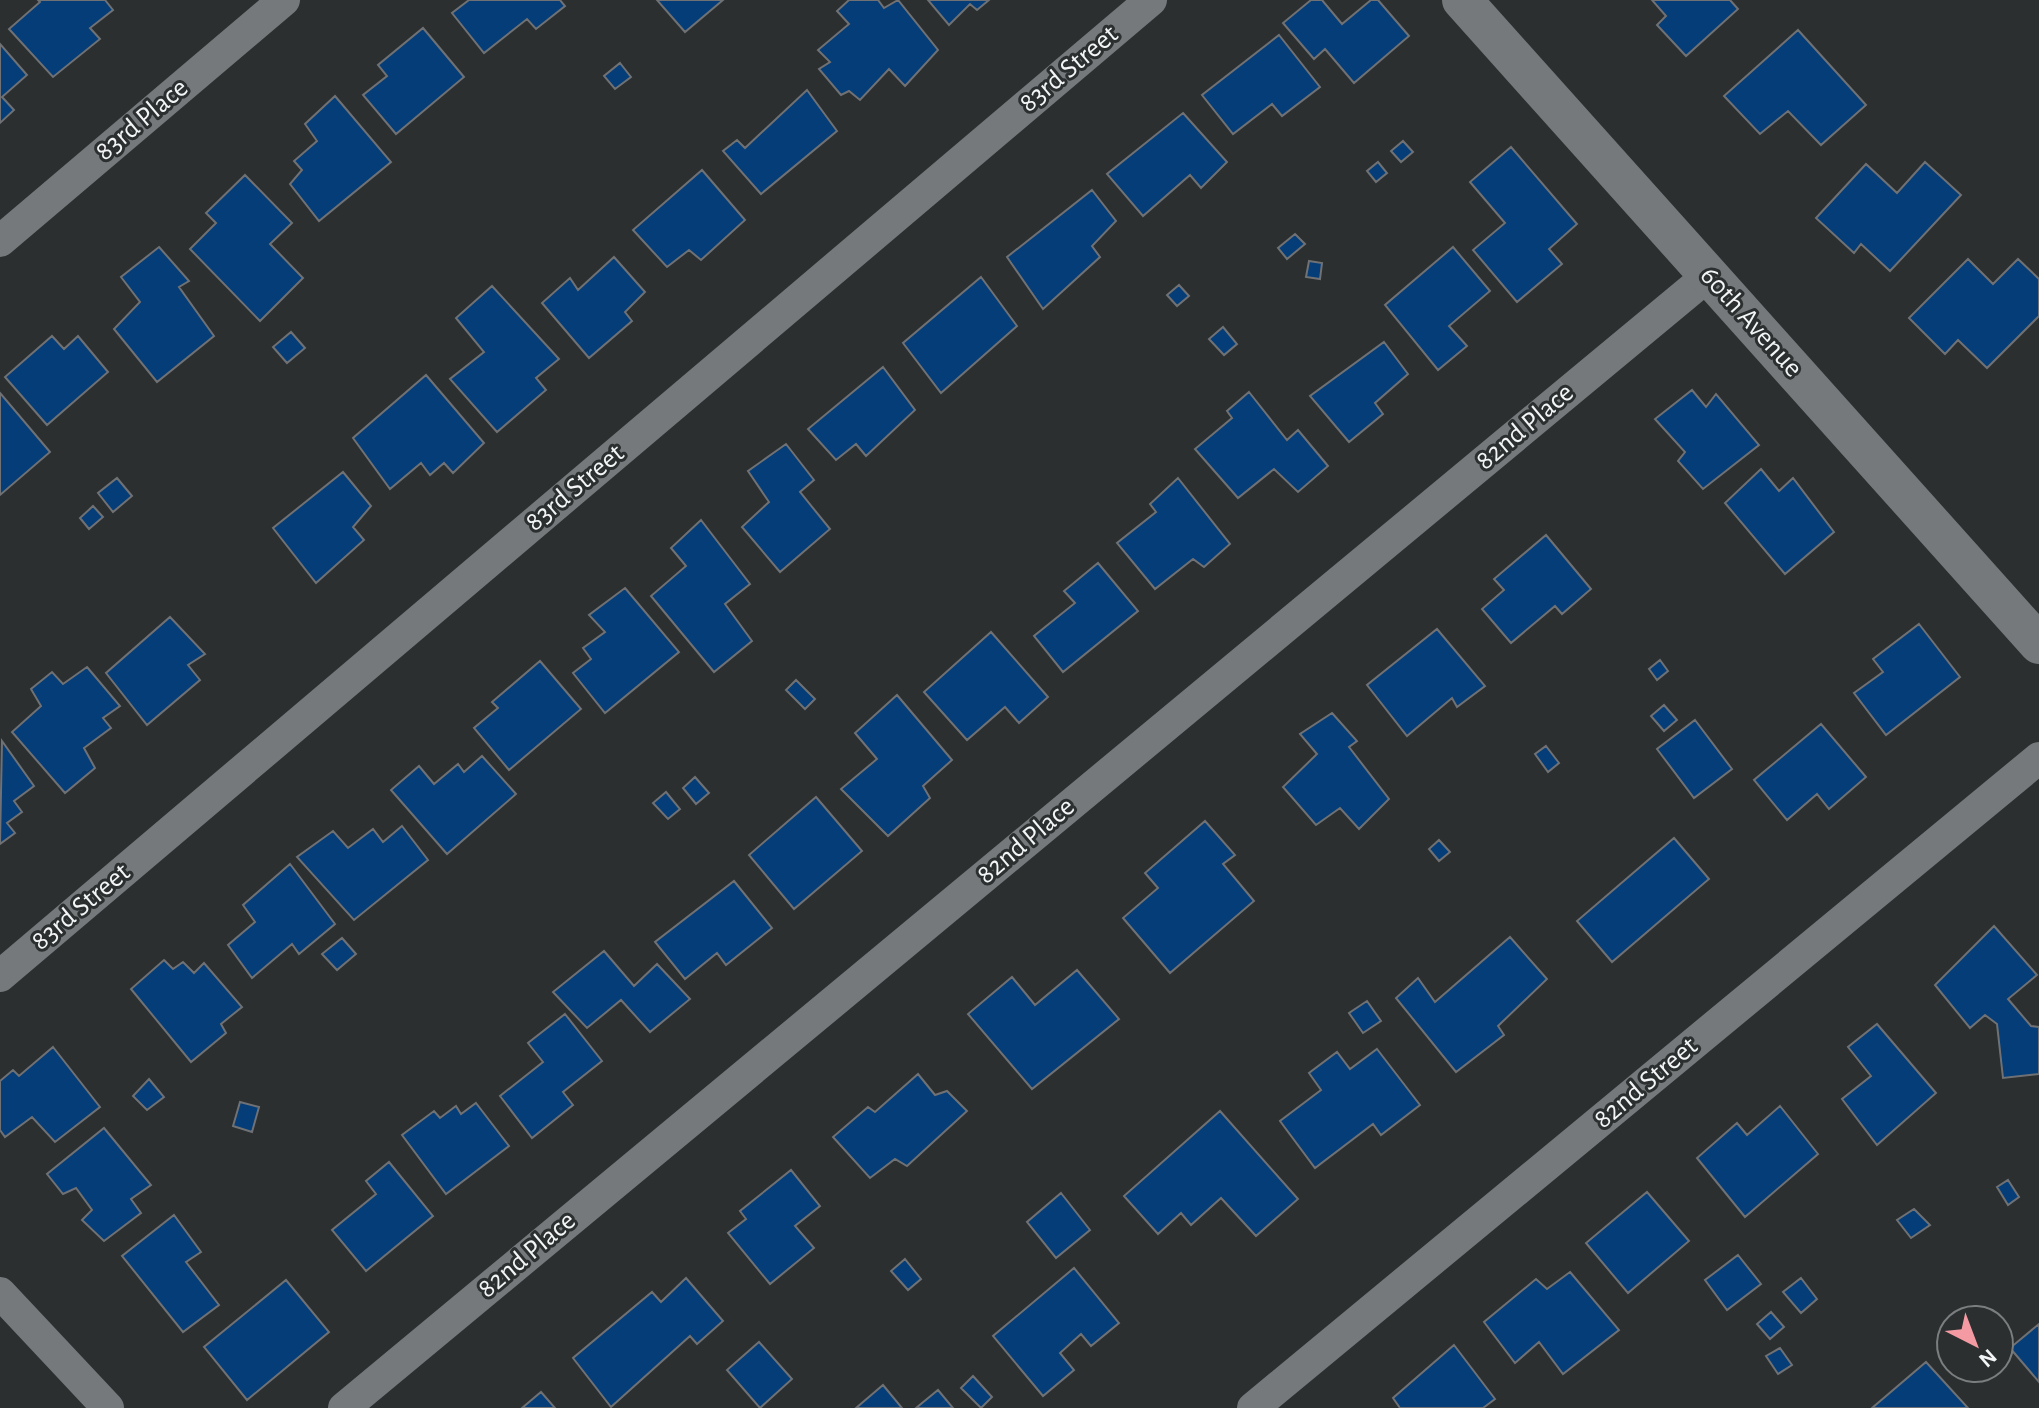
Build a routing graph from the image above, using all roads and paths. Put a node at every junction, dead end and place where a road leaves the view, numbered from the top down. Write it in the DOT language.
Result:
graph roads {
  1 [pos="284,0"];
  2 [pos="1151,0"];
  3 [pos="1462,0"];
  4 [pos="0,241"];
  5 [pos="1709,275"];
  6 [pos="2039,644"];
  7 [pos="2039,758"];
  8 [pos="0,976"];
  9 [pos="0,1293"];
  10 [pos="108,1408"];
  11 [pos="344,1408"];
  12 [pos="1253,1408"];
  1 -- 4 [label="street, 83rd Place"];
  2 -- 8 [label="street, 83rd Street"];
  3 -- 5 [label="street, 60th Avenue"];
  5 -- 6 [label="street, 60th Avenue"];
  5 -- 11 [label="street, 82nd Place"];
  7 -- 12 [label="street, 82nd Street"];
  9 -- 10 [label="street"];
}
